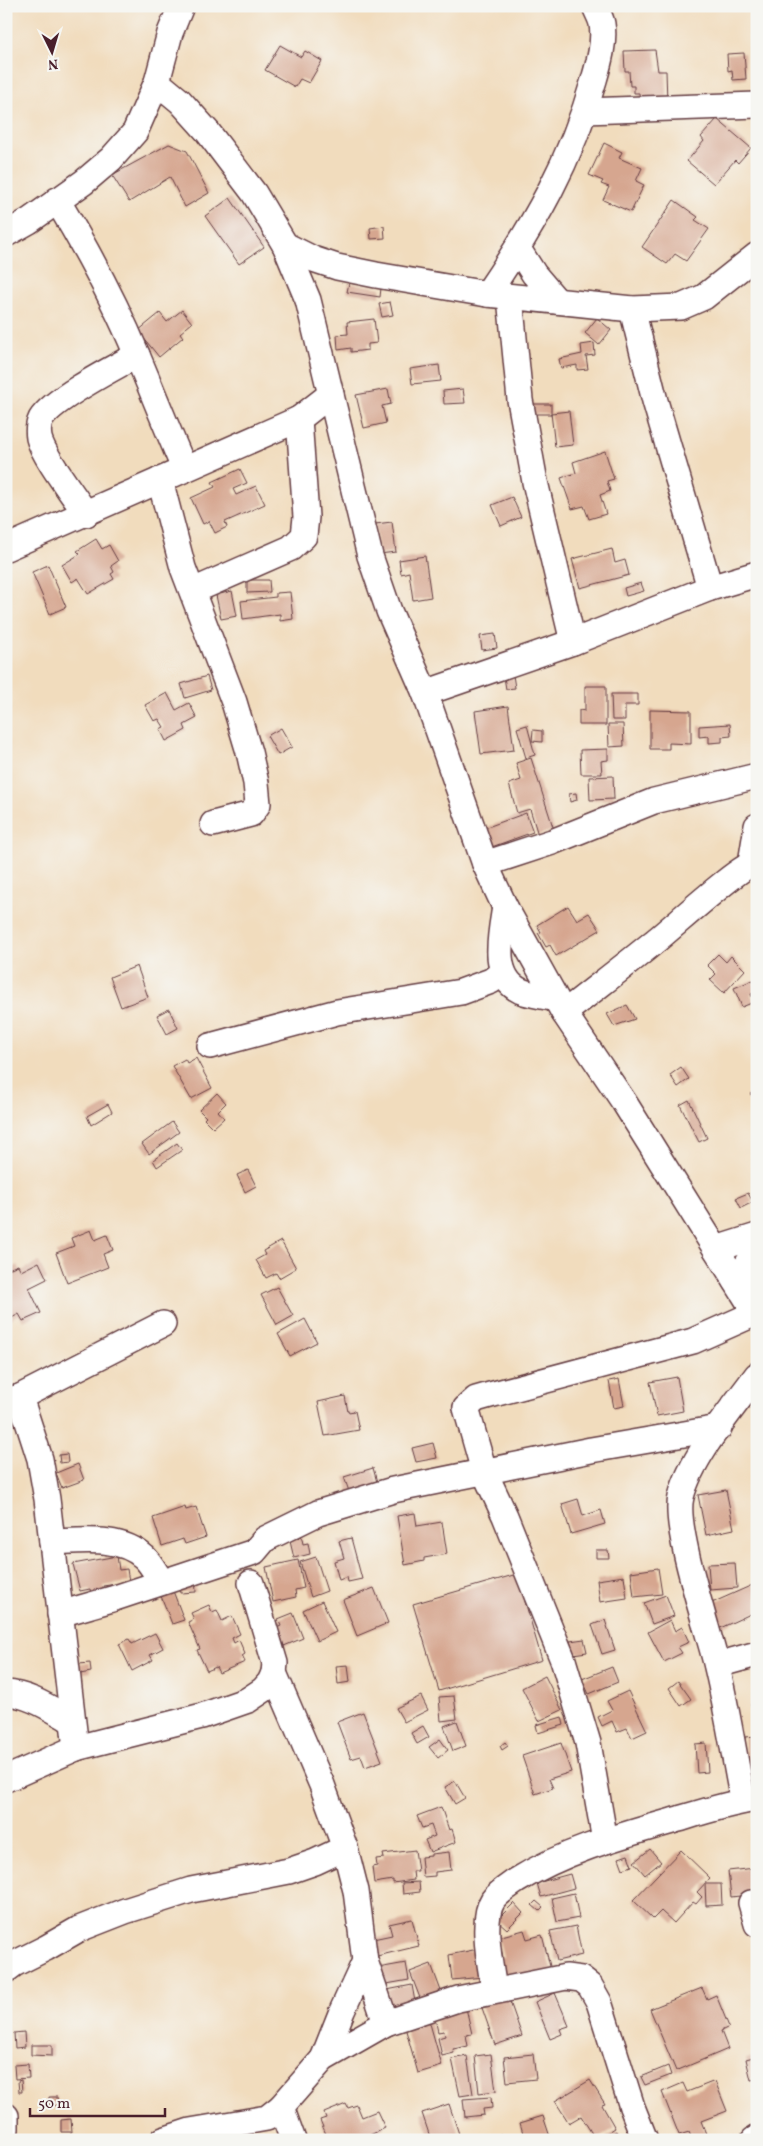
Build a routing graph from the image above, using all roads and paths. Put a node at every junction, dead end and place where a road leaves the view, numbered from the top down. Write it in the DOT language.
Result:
graph roads {
  1 [pos="181,6"];
  2 [pos="595,6"];
  3 [pos="158,82"];
  4 [pos="757,105"];
  5 [pos="586,111"];
  6 [pos="57,200"];
  7 [pos="6,234"];
  8 [pos="284,245"];
  9 [pos="518,249"];
  10 [pos="757,255"];
  11 [pos="499,296"];
  12 [pos="556,302"];
  13 [pos="632,310"];
  14 [pos="137,355"];
  15 [pos="331,394"];
  16 [pos="298,419"];
  17 [pos="184,468"];
  18 [pos="160,480"];
  19 [pos="86,514"];
  20 [pos="6,548"];
  21 [pos="757,574"];
  22 [pos="710,588"];
  23 [pos="193,591"];
  24 [pos="573,642"];
  25 [pos="425,693"];
  26 [pos="757,776"];
  27 [pos="213,824"];
  28 [pos="757,826"];
  29 [pos="754,862"];
  30 [pos="486,864"];
  31 [pos="505,907"];
  32 [pos="503,972"];
  33 [pos="560,1006"];
  34 [pos="210,1046"];
  35 [pos="757,1236"];
  36 [pos="716,1249"];
  37 [pos="757,1250"];
  38 [pos="736,1281"];
  39 [pos="756,1314"];
  40 [pos="163,1324"];
  41 [pos="757,1376"];
  42 [pos="13,1399"];
  43 [pos="719,1428"];
  44 [pos="484,1471"];
  45 [pos="52,1542"];
  46 [pos="162,1582"];
  47 [pos="251,1583"];
  48 [pos="60,1614"];
  49 [pos="757,1654"];
  50 [pos="717,1665"];
  51 [pos="274,1673"];
  52 [pos="6,1693"];
  53 [pos="71,1720"];
  54 [pos="76,1748"];
  55 [pos="6,1779"];
  56 [pos="750,1800"];
  57 [pos="605,1841"];
  58 [pos="345,1848"];
  59 [pos="365,1961"];
  60 [pos="6,1970"];
  61 [pos="494,1990"];
  62 [pos="386,2023"];
  63 [pos="323,2059"];
  64 [pos="281,2107"];
  65 [pos="6,2116"];
  66 [pos="6,2129"];
  67 [pos="163,2140"];
  68 [pos="293,2140"];
  69 [pos="645,2140"];
  1 -- 3 [label="street"];
  2 -- 5 [label="street"];
  3 -- 6 [label="street"];
  3 -- 8 [label="street"];
  4 -- 5 [label="street"];
  5 -- 9 [label="street"];
  6 -- 7 [label="street"];
  6 -- 14 [label="street"];
  8 -- 11 [label="street"];
  8 -- 15 [label="street"];
  9 -- 11 [label="street"];
  9 -- 12 [label="street"];
  10 -- 13 [label="street"];
  11 -- 12 [label="street"];
  11 -- 24 [label="street"];
  12 -- 13 [label="street"];
  13 -- 22 [label="street"];
  14 -- 17 [label="street"];
  14 -- 19 [label="street"];
  15 -- 16 [label="street"];
  15 -- 25 [label="street"];
  16 -- 17 [label="street"];
  16 -- 23 [label="street"];
  17 -- 18 [label="street"];
  18 -- 19 [label="street"];
  18 -- 23 [label="street"];
  19 -- 20 [label="street"];
  21 -- 22 [label="street"];
  22 -- 24 [label="street"];
  23 -- 27 [label="street"];
  24 -- 25 [label="street"];
  25 -- 30 [label="street"];
  26 -- 30 [label="street"];
  28 -- 29 [label="street"];
  29 -- 33 [label="street"];
  30 -- 31 [label="street"];
  31 -- 32 [label="street"];
  31 -- 33 [label="street"];
  32 -- 33 [label="street"];
  32 -- 34 [label="street"];
  33 -- 36 [label="street"];
  35 -- 36 [label="street"];
  36 -- 38 [label="street"];
  37 -- 38 [label="street"];
  38 -- 39 [label="street"];
  39 -- 44 [label="street"];
  40 -- 42 [label="street"];
  41 -- 43 [label="street"];
  42 -- 45 [label="street"];
  43 -- 44 [label="street"];
  43 -- 50 [label="street"];
  44 -- 46 [label="street"];
  44 -- 57 [label="street"];
  45 -- 46 [label="street"];
  45 -- 48 [label="street"];
  46 -- 48 [label="street"];
  47 -- 51 [label="street"];
  48 -- 53 [label="street"];
  49 -- 50 [label="street"];
  50 -- 56 [label="street"];
  51 -- 54 [label="street"];
  51 -- 58 [label="street"];
  52 -- 53 [label="street"];
  53 -- 54 [label="street"];
  54 -- 55 [label="street"];
  56 -- 57 [label="street"];
  57 -- 61 [label="street"];
  58 -- 59 [label="street"];
  58 -- 60 [label="street"];
  59 -- 62 [label="street"];
  59 -- 63 [label="street"];
  61 -- 62 [label="street"];
  61 -- 69 [label="street"];
  62 -- 63 [label="street"];
  63 -- 64 [label="street"];
  64 -- 67 [label="street"];
  64 -- 68 [label="street"];
  65 -- 66 [label="street"];
}
